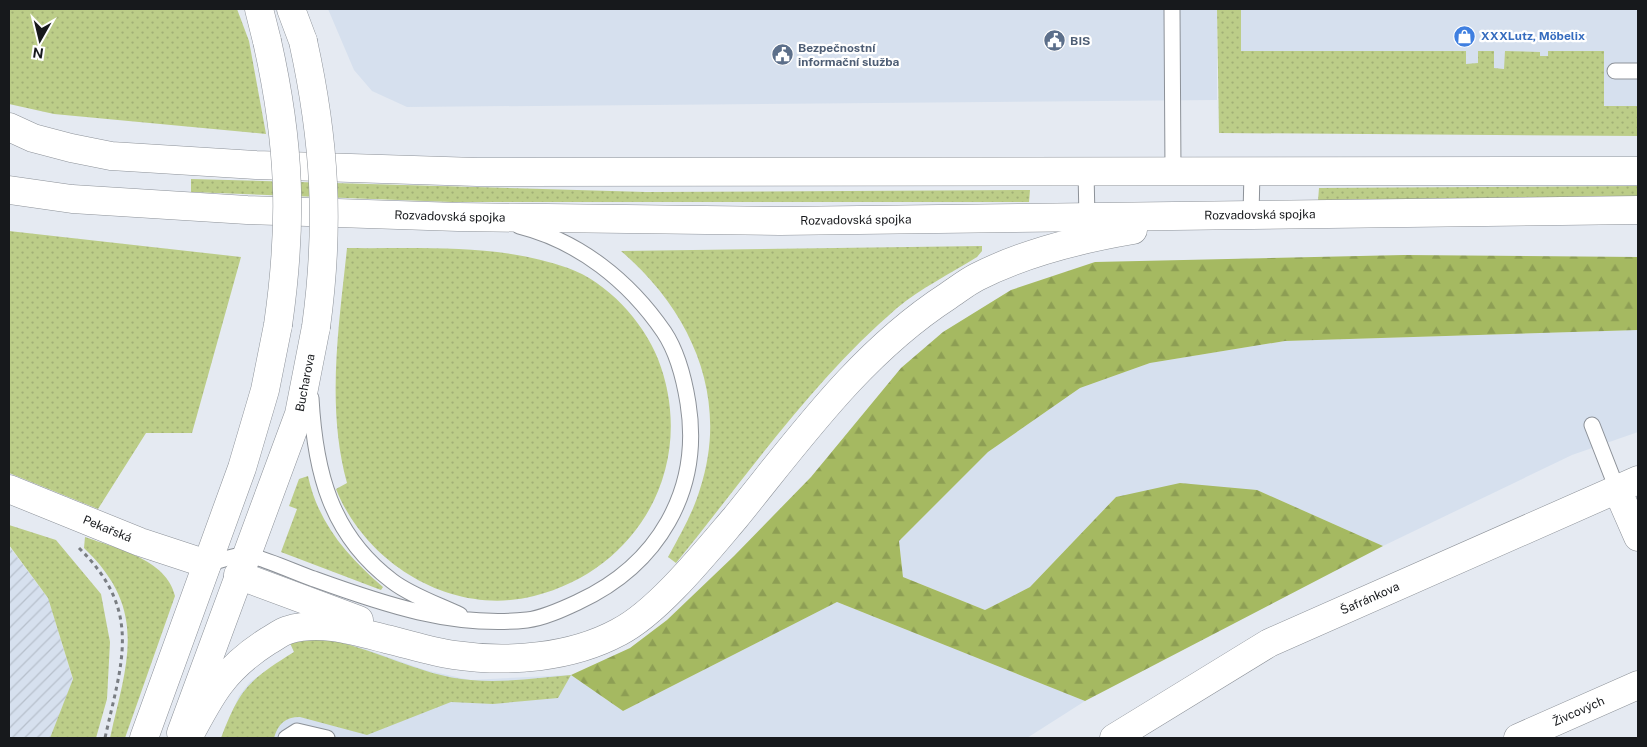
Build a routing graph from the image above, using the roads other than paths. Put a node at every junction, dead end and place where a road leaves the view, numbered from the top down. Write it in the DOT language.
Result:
graph roads {
  1 [pos="259,9"];
  2 [pos="291,9"];
  3 [pos="1172,9"];
  4 [pos="1615,71"];
  5 [pos="1638,71"];
  6 [pos="9,128"];
  7 [pos="1638,171"];
  8 [pos="1086,172"];
  9 [pos="1173,172"];
  10 [pos="1252,172"];
  11 [pos="9,192"];
  12 [pos="1638,210"];
  13 [pos="1251,216"];
  14 [pos="458,217"];
  15 [pos="1087,218"];
  16 [pos="310,366"];
  17 [pos="1592,425"];
  18 [pos="1628,485"];
  19 [pos="9,489"];
  20 [pos="1638,537"];
  21 [pos="207,564"];
  22 [pos="243,565"];
  23 [pos="473,622"];
  24 [pos="453,655"];
  25 [pos="1638,685"];
  26 [pos="144,738"];
  27 [pos="179,738"];
  28 [pos="188,738"];
  29 [pos="286,738"];
  30 [pos="327,738"];
  31 [pos="1114,738"];
  32 [pos="1518,738"];
  1 -- 21 [label="main road, bridge"];
  2 -- 16 [label="main road, Bucharova, bridge"];
  3 -- 9 [label="lane"];
  4 -- 5 [label="lane"];
  6 -- 8 [label="main road"];
  7 -- 10 [label="main road"];
  8 -- 9 [label="main road"];
  8 -- 15 [label="lane"];
  9 -- 10 [label="main road"];
  10 -- 13 [label="lane"];
  11 -- 14 [label="main road, Rozvadovská spojka"];
  12 -- 13 [label="main road, Rozvadovská spojka"];
  13 -- 15 [label="main road, Rozvadovská spojka"];
  13 -- 24 [label="main road"];
  14 -- 15 [label="main road, Rozvadovská spojka"];
  14 -- 23 [label="lane"];
  16 -- 22 [label="main road, Bucharova"];
  16 -- 23 [label="lane"];
  17 -- 18 [label="lane"];
  18 -- 20 [label="main road"];
  18 -- 31 [label="main road, Šafránkova"];
  19 -- 21 [label="main road, Pekařská"];
  21 -- 22 [label="main road, Pekařská"];
  21 -- 26 [label="main road"];
  22 -- 23 [label="lane"];
  22 -- 24 [label="main road, Pekařská"];
  22 -- 27 [label="main road, Bucharova"];
  24 -- 28 [label="main road"];
  25 -- 32 [label="main road, Živcových"];
  29 -- 30 [label="lane"];
}
